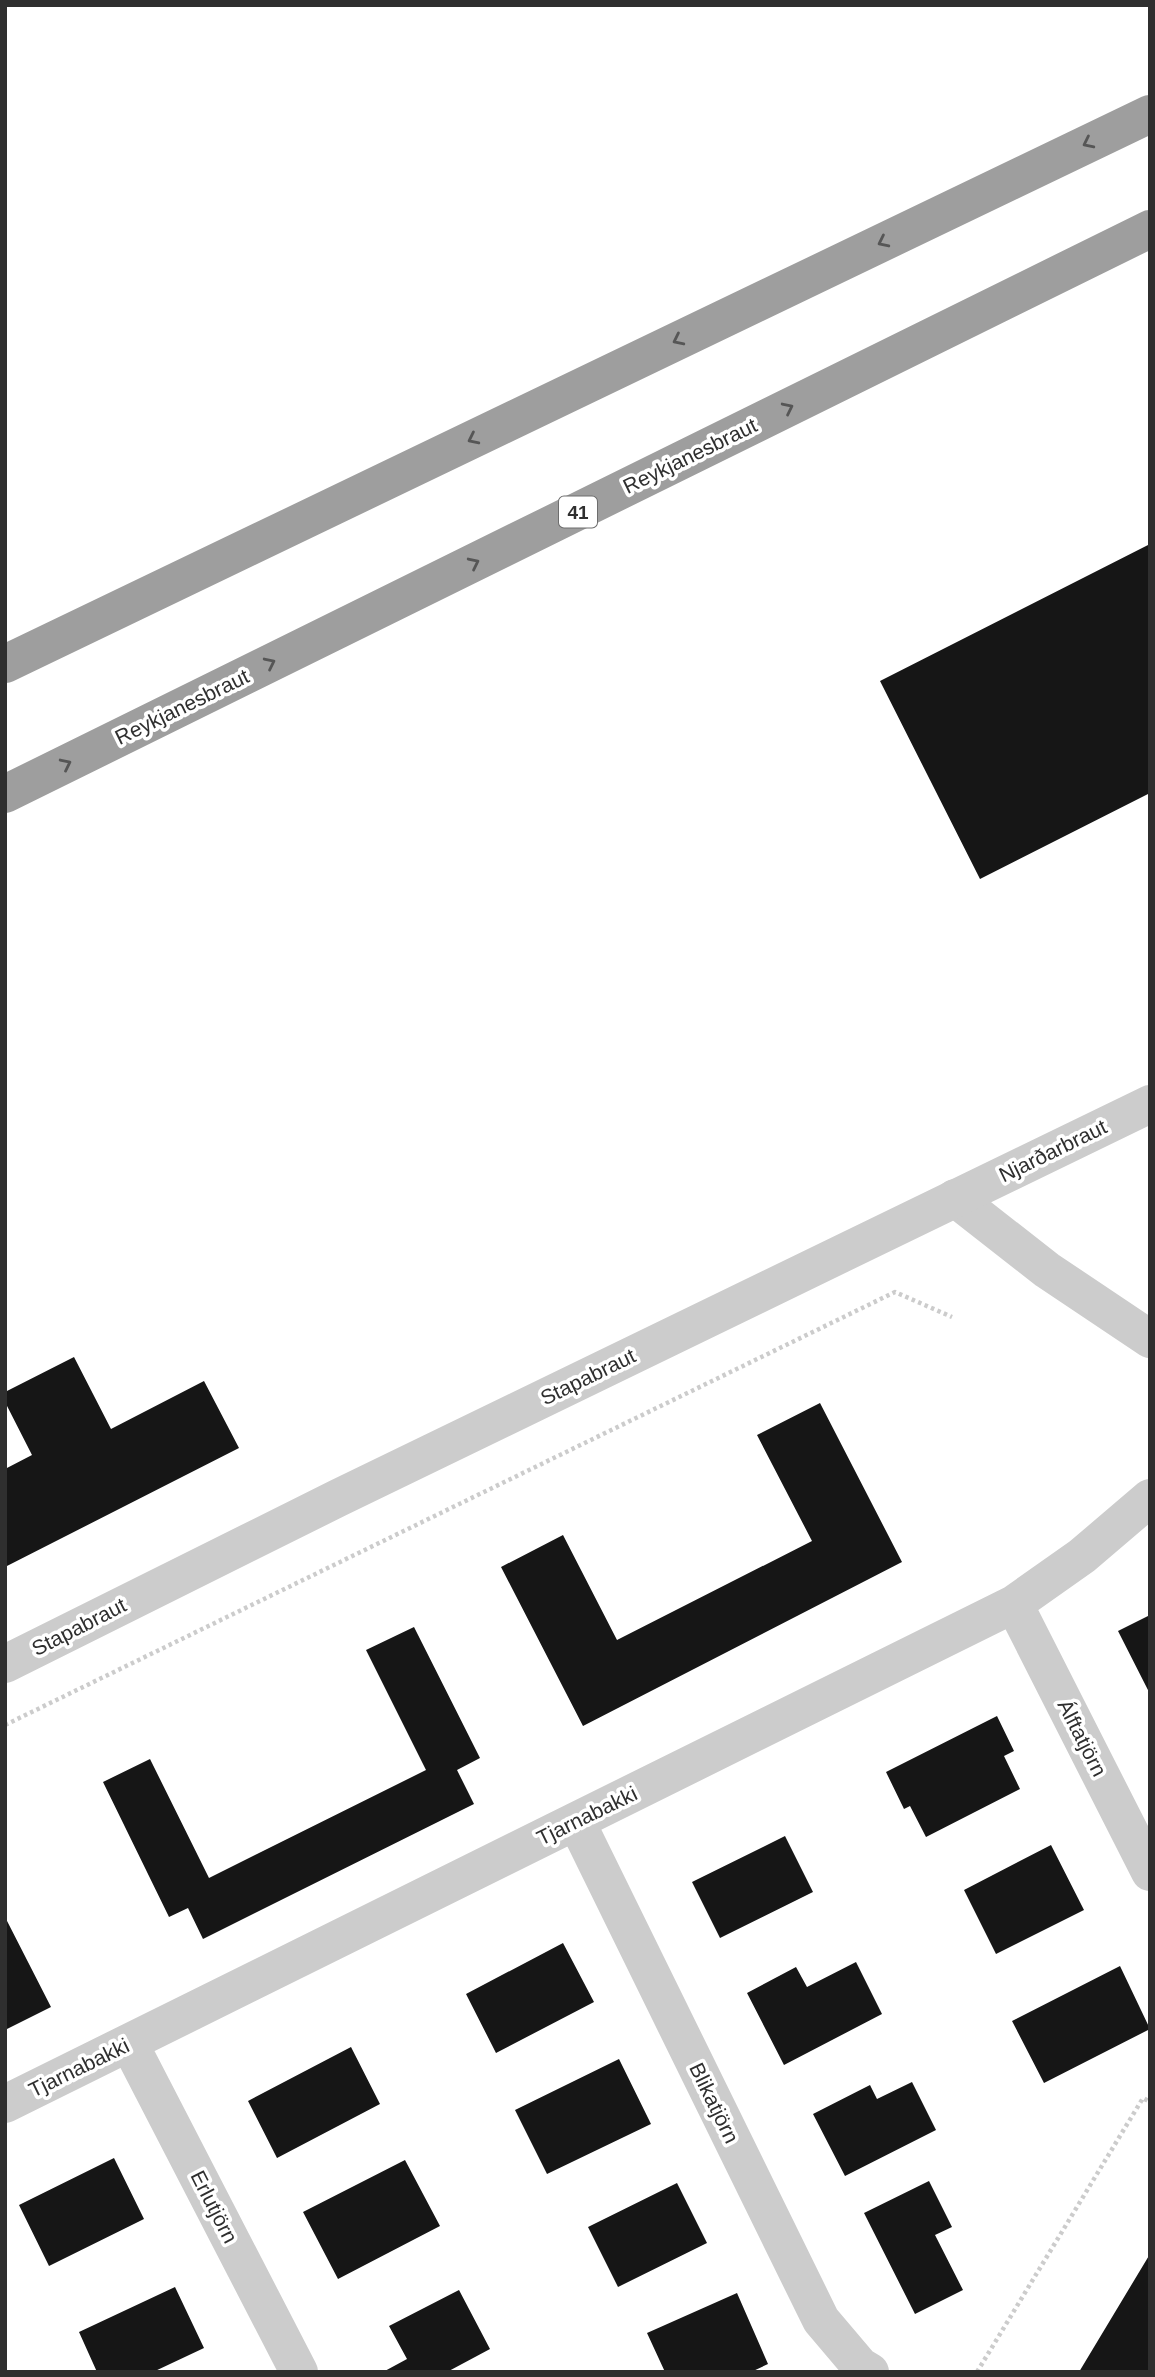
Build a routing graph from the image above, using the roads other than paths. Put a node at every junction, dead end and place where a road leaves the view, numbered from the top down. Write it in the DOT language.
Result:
graph roads {
  1 [pos="1150,114"];
  2 [pos="1150,229"];
  3 [pos="5,664"];
  4 [pos="5,794"];
  5 [pos="1150,1104"];
  6 [pos="955,1198"];
  7 [pos="1150,1339"];
  8 [pos="1150,1498"];
  9 [pos="1014,1604"];
  10 [pos="5,1664"];
  11 [pos="576,1821"];
  12 [pos="1150,1872"];
  13 [pos="130,2043"];
  14 [pos="5,2104"];
  15 [pos="299,2372"];
  16 [pos="870,2372"];
  1 -- 3 [label="highway, one-way"];
  4 -- 2 [label="highway, Reykjanesbraut / 41, one-way"];
  5 -- 6 [label="street, Njarðarbraut"];
  6 -- 7 [label="street"];
  6 -- 10 [label="street, Stapabraut"];
  8 -- 9 [label="street, Tjarnabakki"];
  9 -- 11 [label="street, Tjarnabakki"];
  9 -- 12 [label="street, Álftatjörn"];
  11 -- 13 [label="street, Tjarnabakki"];
  11 -- 16 [label="street, Blikatjörn"];
  13 -- 14 [label="street, Tjarnabakki"];
  13 -- 15 [label="street, Erlutjörn"];
}
